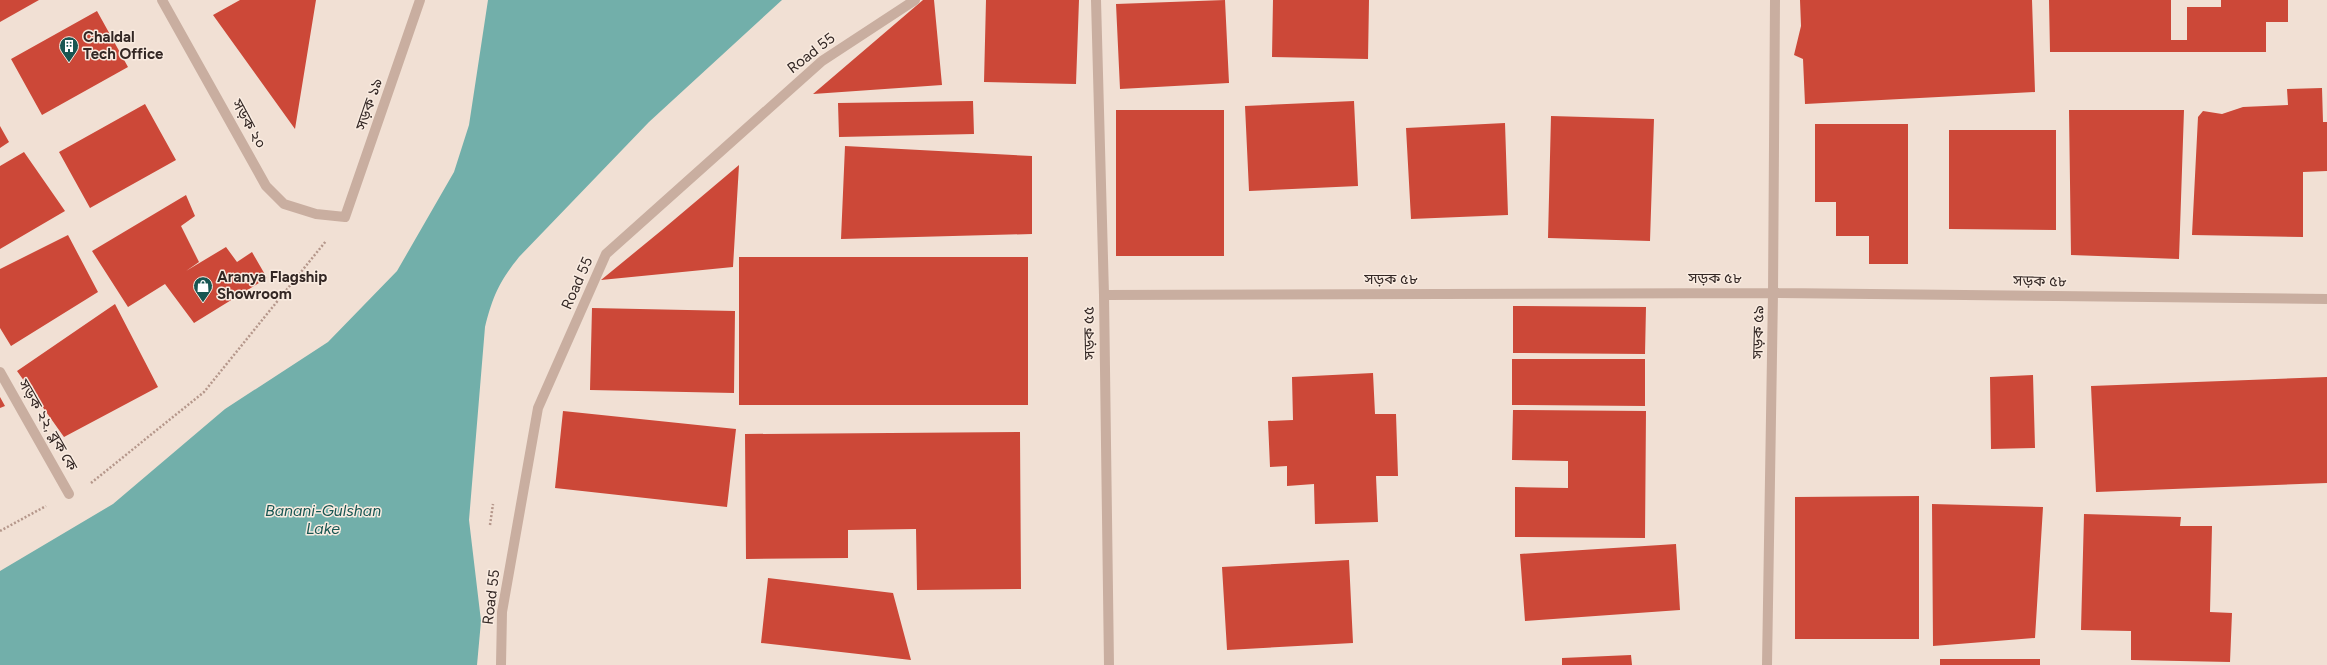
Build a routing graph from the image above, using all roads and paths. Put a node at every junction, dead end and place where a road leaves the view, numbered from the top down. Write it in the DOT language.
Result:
graph roads {
  1 [pos="162,0"];
  2 [pos="420,0"];
  3 [pos="915,0"];
  4 [pos="1096,0"];
  5 [pos="1775,0"];
  6 [pos="345,217"];
  7 [pos="1773,293"];
  8 [pos="1104,294"];
  9 [pos="2327,299"];
  10 [pos="0,372"];
  11 [pos="69,494"];
  12 [pos="494,502"];
  13 [pos="0,531"];
  14 [pos="490,533"];
  15 [pos="501,665"];
  16 [pos="1109,665"];
  17 [pos="1767,665"];
  1 -- 6 [label="street, সড়ক ২০"];
  2 -- 6 [label="street, সড়ক ১৯"];
  3 -- 15 [label="street, Road 55"];
  4 -- 8 [label="street, সড়ক ৫৫"];
  5 -- 7 [label="street, সড়ক ৫৯"];
  6 -- 11 [label="path"];
  7 -- 8 [label="street, সড়ক ৫৮"];
  7 -- 9 [label="street, সড়ক ৫৮"];
  7 -- 17 [label="street, সড়ক ৫৯"];
  8 -- 16 [label="street, সড়ক ৫৫"];
  10 -- 11 [label="street, সড়ক ২২, ব্লক কে"];
  11 -- 13 [label="path"];
  12 -- 14 [label="path"];
}
